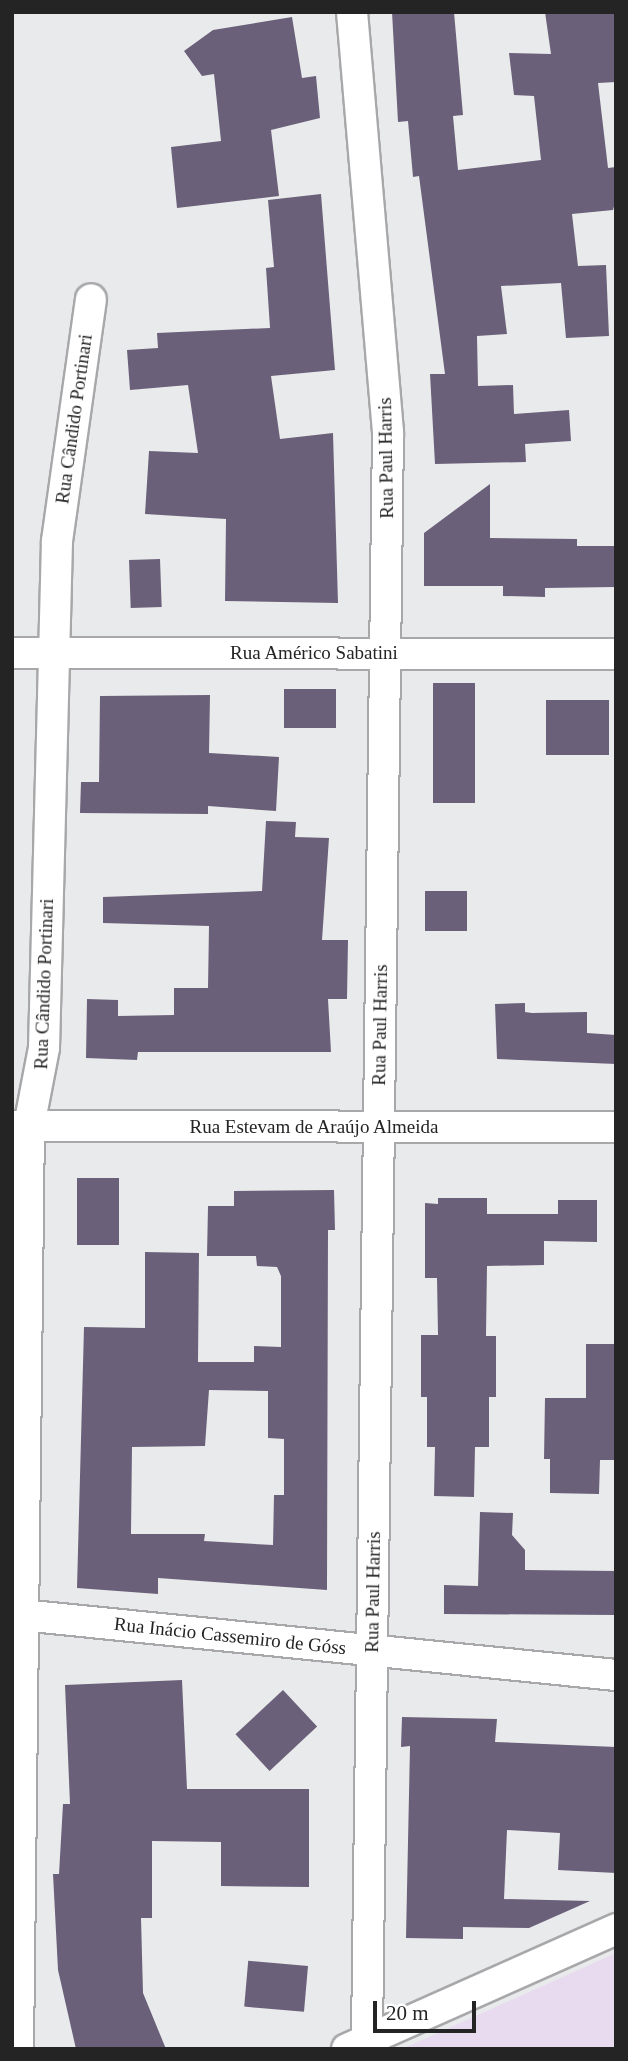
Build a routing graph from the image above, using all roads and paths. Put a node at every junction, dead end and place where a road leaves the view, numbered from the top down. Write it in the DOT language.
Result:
graph roads {
  1 [pos="352,12"];
  2 [pos="91,299"];
  3 [pos="12,653"];
  4 [pos="51,653"];
  5 [pos="386,653"];
  6 [pos="616,654"];
  7 [pos="21,1126"];
  8 [pos="379,1127"];
  9 [pos="616,1127"];
  10 [pos="18,1615"];
  11 [pos="372,1651"];
  12 [pos="616,1675"];
  13 [pos="616,1929"];
  14 [pos="357,2044"];
  15 [pos="18,2049"];
  1 -- 5 [label="street, Rua Paul Harris"];
  2 -- 4 [label="street, Rua Cândido Portinari"];
  3 -- 4 [label="street, Rua Américo Sabatini"];
  4 -- 5 [label="street, Rua Américo Sabatini"];
  4 -- 7 [label="street, Rua Cândido Portinari"];
  5 -- 6 [label="street, Rua Américo Sabatini"];
  5 -- 8 [label="street, Rua Paul Harris"];
  7 -- 8 [label="street, Rua Estevam de Araújo Almeida"];
  7 -- 10 [label="street, Rua Cândido Portinari"];
  8 -- 9 [label="street, Rua Estevam de Araújo Almeida"];
  8 -- 11 [label="street, Rua Paul Harris"];
  10 -- 11 [label="street, Rua Inácio Cassemiro de Góss"];
  10 -- 15 [label="street, Rua Cândido Portinari"];
  11 -- 12 [label="street, Rua Inácio Cassemiro de Góss"];
  11 -- 14 [label="street, Rua Paul Harris"];
  13 -- 14 [label="street"];
}
